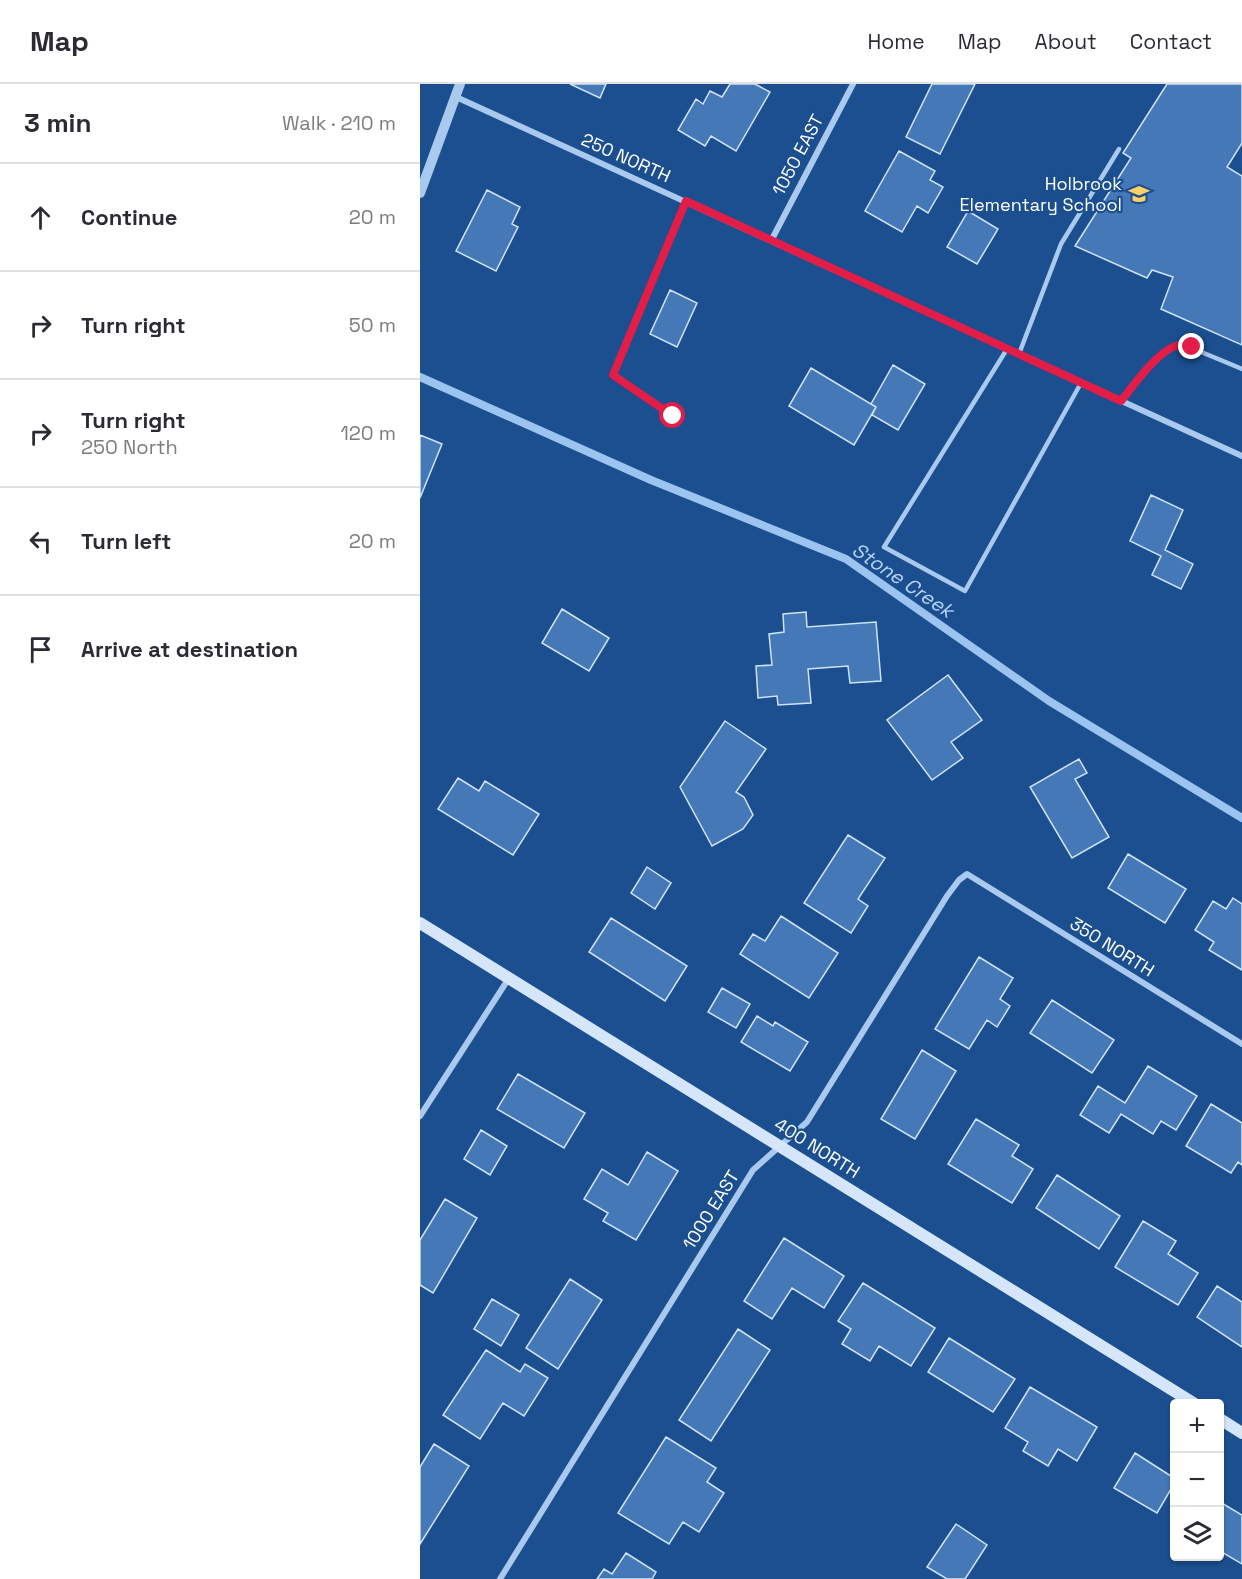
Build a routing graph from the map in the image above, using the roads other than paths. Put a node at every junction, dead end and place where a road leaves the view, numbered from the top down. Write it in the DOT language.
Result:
graph roads {
  1 [pos="460,84"];
  2 [pos="853,84"];
  3 [pos="456,97"];
  4 [pos="1119,149"];
  5 [pos="420,193"];
  6 [pos="686,201"];
  7 [pos="771,241"];
  8 [pos="1007,349"];
  9 [pos="1019,354"];
  10 [pos="1242,369"];
  11 [pos="1081,382"];
  12 [pos="1121,401"];
  13 [pos="673,416"];
  14 [pos="1242,456"];
  15 [pos="967,874"];
  16 [pos="420,923"];
  17 [pos="508,978"];
  18 [pos="1242,1044"];
  19 [pos="420,1116"];
  20 [pos="780,1147"];
  21 [pos="1187,1399"];
  22 [pos="1224,1422"];
  23 [pos="1242,1433"];
  24 [pos="500,1579"];
  1 -- 3 [label="street"];
  2 -- 7 [label="street, 1050 EAST"];
  3 -- 5 [label="street"];
  3 -- 6 [label="street, 250 NORTH"];
  4 -- 9 [label="lane"];
  6 -- 7 [label="street, 250 NORTH"];
  6 -- 13 [label="lane"];
  7 -- 8 [label="street, 250 NORTH"];
  8 -- 9 [label="street, 250 NORTH"];
  8 -- 11 [label="lane"];
  9 -- 11 [label="street, 250 NORTH"];
  10 -- 12 [label="lane"];
  11 -- 12 [label="street, 250 NORTH"];
  12 -- 14 [label="street, 250 NORTH"];
  15 -- 18 [label="street, 350 NORTH"];
  15 -- 20 [label="street, 1000 EAST"];
  16 -- 17 [label="main road, 400 NORTH"];
  17 -- 19 [label="street"];
  17 -- 20 [label="main road, 400 NORTH"];
  20 -- 21 [label="main road, 400 NORTH"];
  20 -- 24 [label="street, 1000 EAST"];
  22 -- 23 [label="main road"];
}
